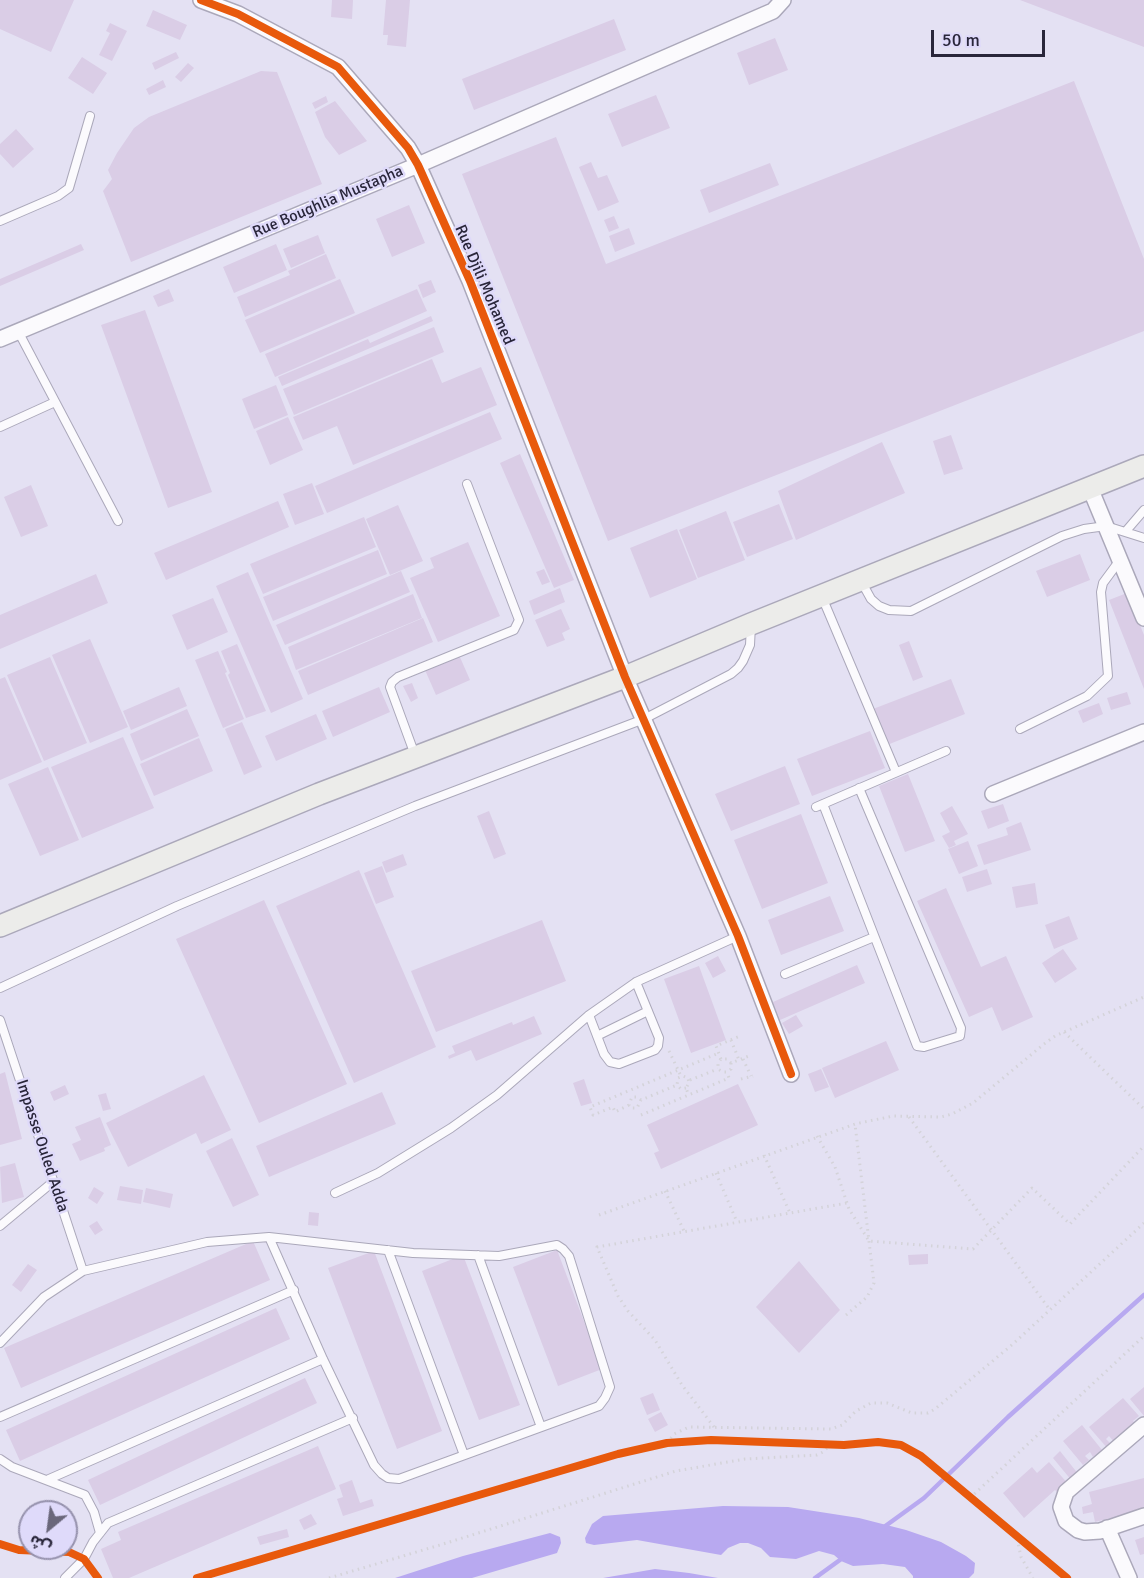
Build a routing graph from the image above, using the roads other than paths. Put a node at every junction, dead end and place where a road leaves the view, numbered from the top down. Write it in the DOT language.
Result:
graph roads {
  1 [pos="201,0"];
  2 [pos="783,0"];
  3 [pos="90,116"];
  4 [pos="418,165"];
  5 [pos="0,221"];
  6 [pos="18,331"];
  7 [pos="0,339"];
  8 [pos="55,402"];
  9 [pos="0,427"];
  10 [pos="1144,466"];
  11 [pos="467,484"];
  12 [pos="1090,488"];
  13 [pos="1144,510"];
  14 [pos="118,521"];
  15 [pos="1106,526"];
  16 [pos="1126,531"];
  17 [pos="1144,538"];
  18 [pos="1120,560"];
  19 [pos="860,580"];
  20 [pos="821,596"];
  21 [pos="1144,618"];
  22 [pos="751,624"];
  23 [pos="624,677"];
  24 [pos="644,720"];
  25 [pos="1020,729"];
  26 [pos="1144,732"];
  27 [pos="946,751"];
  28 [pos="416,757"];
  29 [pos="896,772"];
  30 [pos="859,788"];
  31 [pos="993,794"];
  32 [pos="0,926"];
  33 [pos="738,936"];
  34 [pos="874,937"];
  35 [pos="785,974"];
  36 [pos="636,982"];
  37 [pos="0,988"];
  38 [pos="648,1011"];
  39 [pos="589,1015"];
  40 [pos="0,1020"];
  41 [pos="597,1036"];
  42 [pos="790,1074"];
  43 [pos="54,1181"];
  44 [pos="335,1193"];
  45 [pos="0,1226"];
  46 [pos="269,1238"];
  47 [pos="388,1250"];
  48 [pos="478,1255"];
  49 [pos="83,1271"];
  50 [pos="294,1290"];
  51 [pos="0,1343"];
  52 [pos="323,1359"];
  53 [pos="0,1417"];
  54 [pos="353,1418"];
  55 [pos="1144,1425"];
  56 [pos="541,1427"];
  57 [pos="464,1455"];
  58 [pos="0,1459"];
  59 [pos="49,1479"];
  60 [pos="1144,1516"];
  61 [pos="1107,1528"];
  62 [pos="100,1533"];
  63 [pos="65,1578"];
  64 [pos="1129,1578"];
  1 -- 4 [label="street, Rue Djili Mohamed"];
  2 -- 4 [label="street, Rue Boughlia Mustapha"];
  3 -- 5 [label="lane"];
  4 -- 6 [label="street, Rue Boughlia Mustapha"];
  4 -- 23 [label="street, Rue Djili Mohamed"];
  6 -- 7 [label="street, Rue Boughlia Mustapha"];
  6 -- 8 [label="lane"];
  8 -- 9 [label="lane"];
  8 -- 14 [label="lane"];
  10 -- 12 [label="main road"];
  11 -- 28 [label="lane"];
  12 -- 15 [label="street"];
  12 -- 19 [label="main road"];
  13 -- 16 [label="lane"];
  15 -- 16 [label="lane"];
  15 -- 18 [label="street"];
  15 -- 19 [label="lane"];
  16 -- 17 [label="lane"];
  18 -- 21 [label="street"];
  18 -- 25 [label="lane"];
  19 -- 20 [label="main road"];
  20 -- 22 [label="main road"];
  20 -- 29 [label="lane"];
  22 -- 23 [label="main road"];
  22 -- 24 [label="lane"];
  23 -- 24 [label="street, Rue Djili Mohamed"];
  23 -- 28 [label="main road"];
  24 -- 33 [label="street, Rue Djili Mohamed"];
  24 -- 37 [label="lane"];
  26 -- 31 [label="street"];
  27 -- 29 [label="lane"];
  28 -- 32 [label="main road"];
  29 -- 30 [label="lane"];
  30 -- 34 [label="lane"];
  30 -- 34 [label="lane"];
  33 -- 36 [label="lane"];
  33 -- 42 [label="street, Rue Djili Mohamed"];
  34 -- 35 [label="lane"];
  36 -- 38 [label="lane"];
  36 -- 39 [label="lane"];
  38 -- 41 [label="lane"];
  38 -- 41 [label="lane"];
  39 -- 41 [label="lane"];
  39 -- 44 [label="lane"];
  40 -- 43 [label="lane, Impasse Ouled Adda"];
  43 -- 45 [label="lane"];
  43 -- 49 [label="lane, Impasse Ouled Adda"];
  46 -- 47 [label="lane"];
  46 -- 49 [label="lane"];
  46 -- 50 [label="lane"];
  47 -- 48 [label="lane"];
  47 -- 57 [label="lane"];
  48 -- 56 [label="lane"];
  48 -- 56 [label="lane"];
  49 -- 51 [label="lane"];
  50 -- 52 [label="lane"];
  50 -- 53 [label="lane"];
  52 -- 54 [label="lane"];
  52 -- 59 [label="lane"];
  54 -- 57 [label="lane"];
  54 -- 62 [label="lane"];
  55 -- 61 [label="street"];
  56 -- 57 [label="lane"];
  58 -- 59 [label="lane"];
  59 -- 62 [label="lane"];
  60 -- 61 [label="street"];
  61 -- 64 [label="street"];
  62 -- 63 [label="lane"];
}
